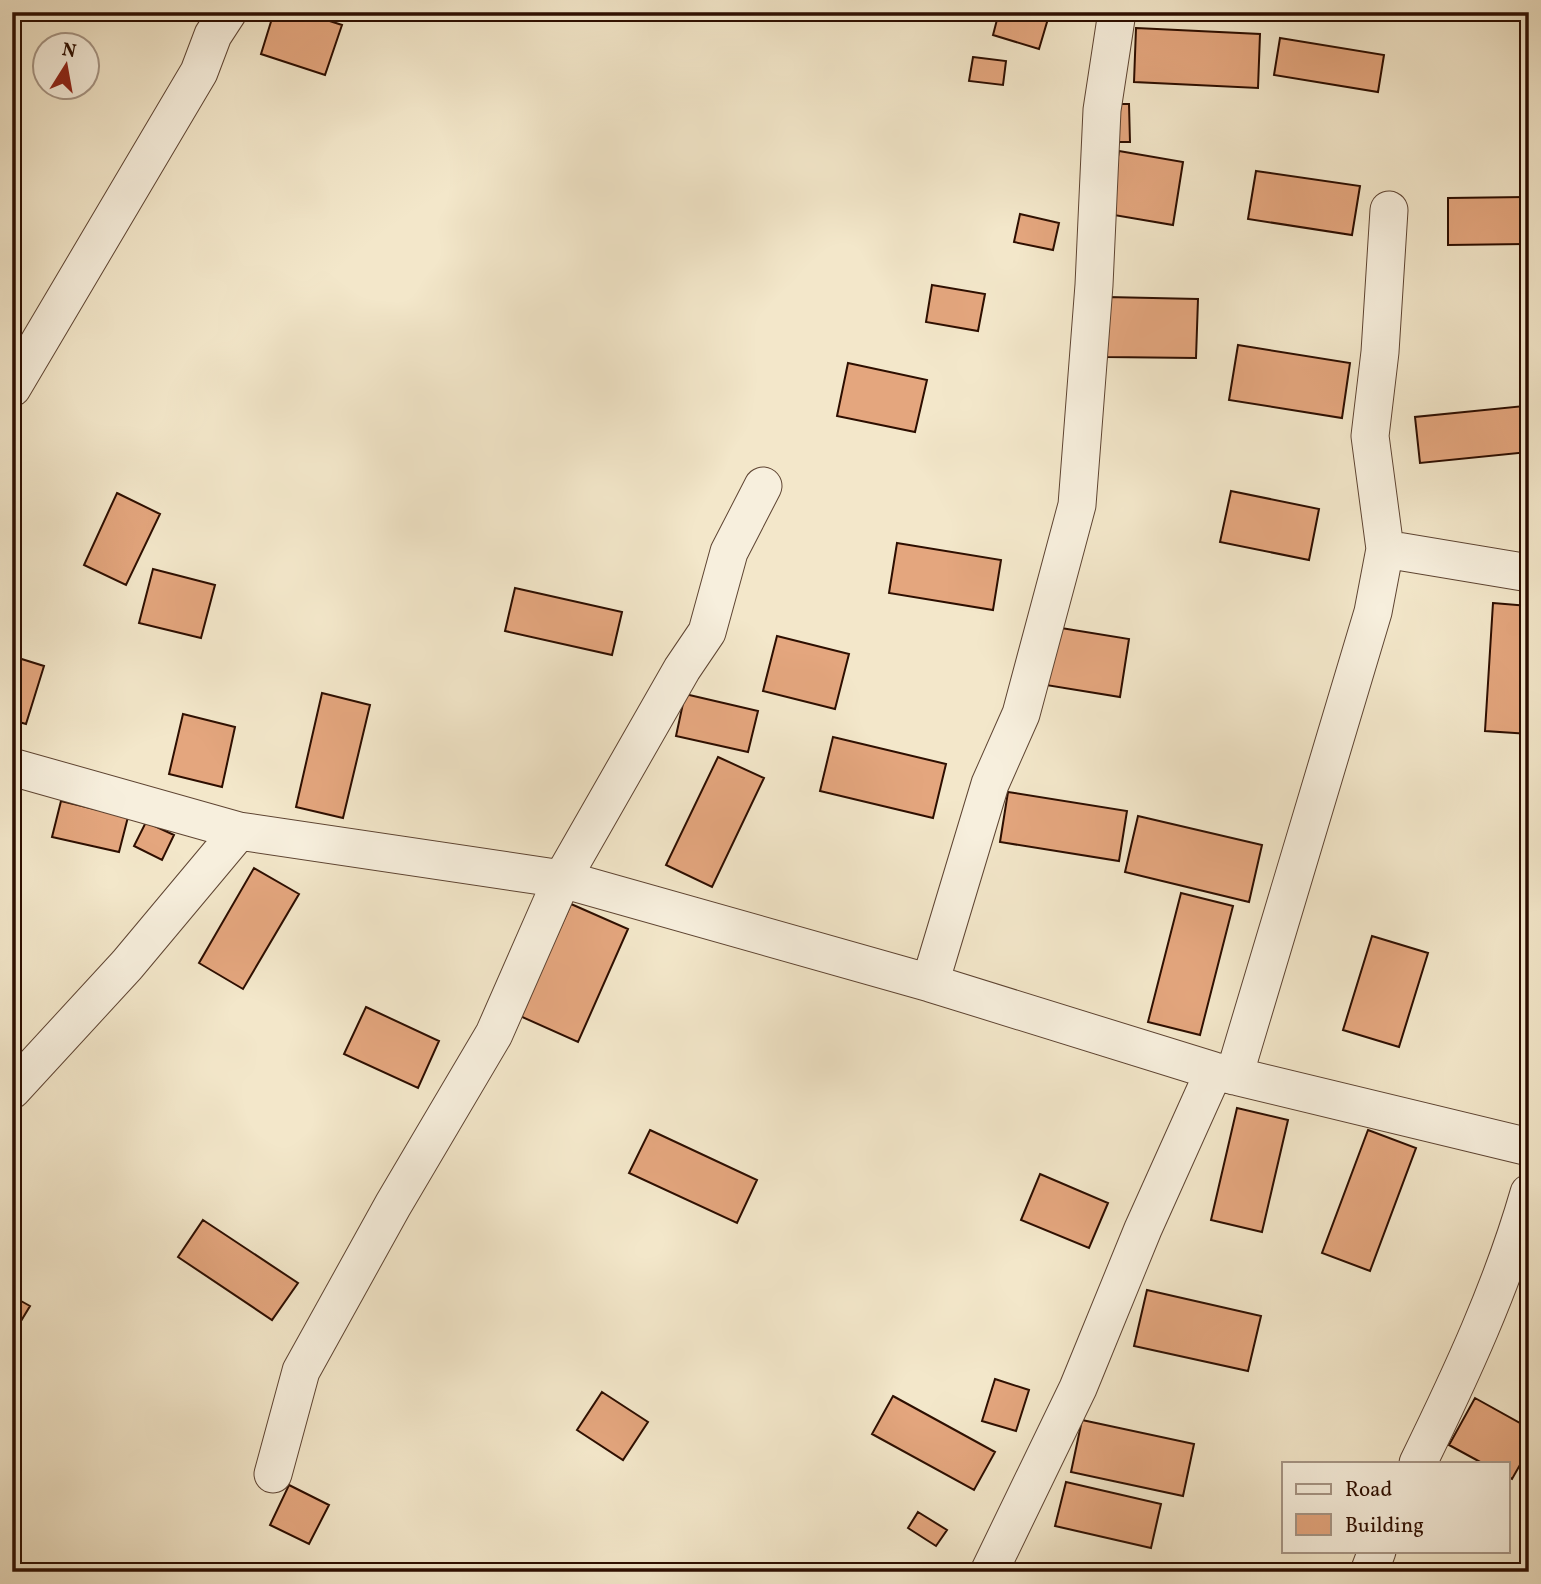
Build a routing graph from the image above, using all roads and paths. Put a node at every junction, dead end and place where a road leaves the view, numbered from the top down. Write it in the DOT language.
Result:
graph roads {
  1 [pos="228,12"];
  2 [pos="1117,12"];
  3 [pos="1389,209"];
  4 [pos="12,388"];
  5 [pos="763,486"];
  6 [pos="1385,549"];
  7 [pos="1529,573"];
  8 [pos="12,767"];
  9 [pos="239,831"];
  10 [pos="562,879"];
  11 [pos="930,983"];
  12 [pos="1224,1073"];
  13 [pos="12,1090"];
  14 [pos="1529,1147"];
  15 [pos="1529,1193"];
  16 [pos="1418,1462"];
  17 [pos="272,1474"];
  18 [pos="1377,1552"];
  19 [pos="989,1572"];
  20 [pos="1368,1572"];
  1 -- 4 [label="street"];
  2 -- 11 [label="street"];
  3 -- 6 [label="street"];
  5 -- 10 [label="street"];
  6 -- 7 [label="street"];
  6 -- 12 [label="street"];
  8 -- 9 [label="street"];
  9 -- 10 [label="street"];
  9 -- 13 [label="street"];
  10 -- 11 [label="street"];
  10 -- 17 [label="street"];
  11 -- 12 [label="street"];
  12 -- 14 [label="street"];
  12 -- 19 [label="street"];
  15 -- 16 [label="street"];
  18 -- 20 [label="street"];
}
